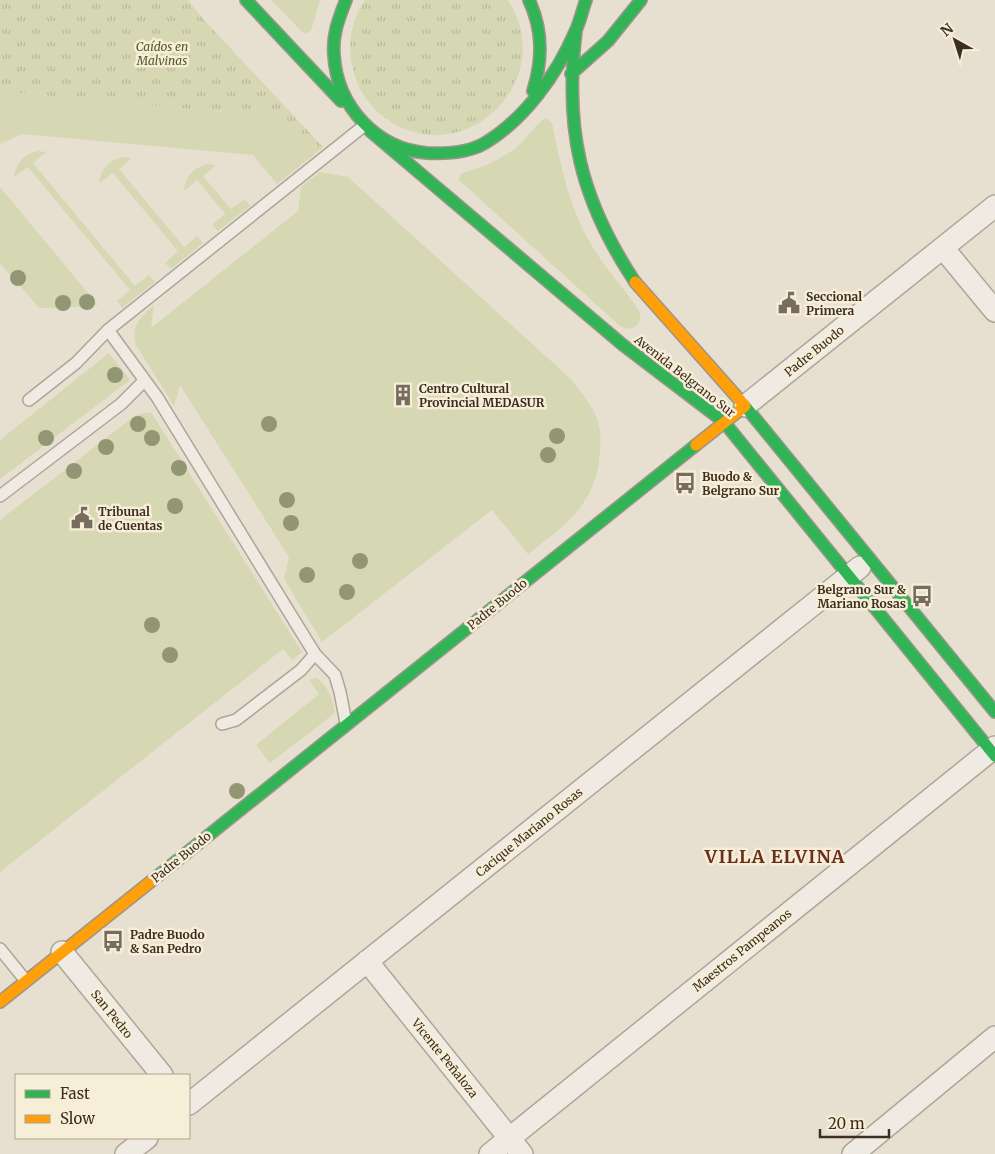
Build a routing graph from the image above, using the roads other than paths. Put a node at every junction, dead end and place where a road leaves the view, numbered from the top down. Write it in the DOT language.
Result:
graph roads {
  1 [pos="246,0"];
  2 [pos="346,0"];
  3 [pos="529,0"];
  4 [pos="586,0"];
  5 [pos="641,0"];
  6 [pos="538,24"];
  7 [pos="576,31"];
  8 [pos="555,71"];
  9 [pos="571,74"];
  10 [pos="524,108"];
  11 [pos="572,120"];
  12 [pos="364,125"];
  13 [pos="995,206"];
  14 [pos="943,248"];
  15 [pos="995,311"];
  16 [pos="108,330"];
  17 [pos="144,381"];
  18 [pos="29,400"];
  19 [pos="745,406"];
  20 [pos="724,422"];
  21 [pos="0,496"];
  22 [pos="870,559"];
  23 [pos="849,576"];
  24 [pos="315,654"];
  25 [pos="995,712"];
  26 [pos="222,724"];
  27 [pos="346,725"];
  28 [pos="993,751"];
  29 [pos="0,949"];
  30 [pos="62,952"];
  31 [pos="367,961"];
  32 [pos="26,981"];
  33 [pos="0,1002"];
  34 [pos="995,1037"];
  35 [pos="161,1074"];
  36 [pos="190,1103"];
  37 [pos="145,1139"];
  38 [pos="516,1146"];
  39 [pos="126,1154"];
  40 [pos="490,1154"];
  41 [pos="853,1154"];
  1 -- 12 [label="main road"];
  2 -- 12 [label="main road"];
  3 -- 6 [label="main road"];
  4 -- 7 [label="main road"];
  5 -- 9 [label="main road"];
  6 -- 8 [label="main road, Avenida Belgrano Sur"];
  6 -- 10 [label="main road"];
  7 -- 8 [label="main road"];
  7 -- 9 [label="main road, Avenida Belgrano Sur"];
  8 -- 10 [label="main road"];
  8 -- 11 [label="main road, Avenida Belgrano Sur"];
  9 -- 11 [label="main road, Avenida Belgrano Sur"];
  10 -- 12 [label="main road"];
  11 -- 19 [label="main road, Avenida Belgrano Sur"];
  12 -- 16 [label="lane"];
  12 -- 20 [label="main road, Avenida Belgrano Sur"];
  13 -- 14 [label="street, Padre Buodo"];
  14 -- 15 [label="street"];
  14 -- 19 [label="street, Padre Buodo"];
  16 -- 17 [label="lane"];
  16 -- 18 [label="lane"];
  17 -- 21 [label="lane"];
  17 -- 24 [label="lane"];
  19 -- 20 [label="main road, Padre Buodo"];
  19 -- 22 [label="main road, Avenida Belgrano Sur"];
  20 -- 23 [label="main road, Avenida Belgrano Sur"];
  20 -- 27 [label="main road, Padre Buodo"];
  22 -- 23 [label="street, Cacique Mariano Rosas"];
  22 -- 25 [label="main road, Avenida Belgrano Sur"];
  23 -- 28 [label="main road, Avenida Belgrano Sur"];
  23 -- 31 [label="street, Cacique Mariano Rosas"];
  24 -- 26 [label="lane"];
  24 -- 27 [label="lane"];
  27 -- 30 [label="main road, Padre Buodo"];
  28 -- 38 [label="street, Maestros Pampeanos"];
  29 -- 32 [label="lane"];
  30 -- 32 [label="main road, Padre Buodo"];
  30 -- 35 [label="street, San Pedro"];
  31 -- 36 [label="street, Cacique Mariano Rosas"];
  31 -- 38 [label="street, Vicente Peñaloza"];
  32 -- 33 [label="main road, Padre Buodo"];
  34 -- 41 [label="street"];
  37 -- 39 [label="street"];
  38 -- 40 [label="street, Maestros Pampeanos"];
}
